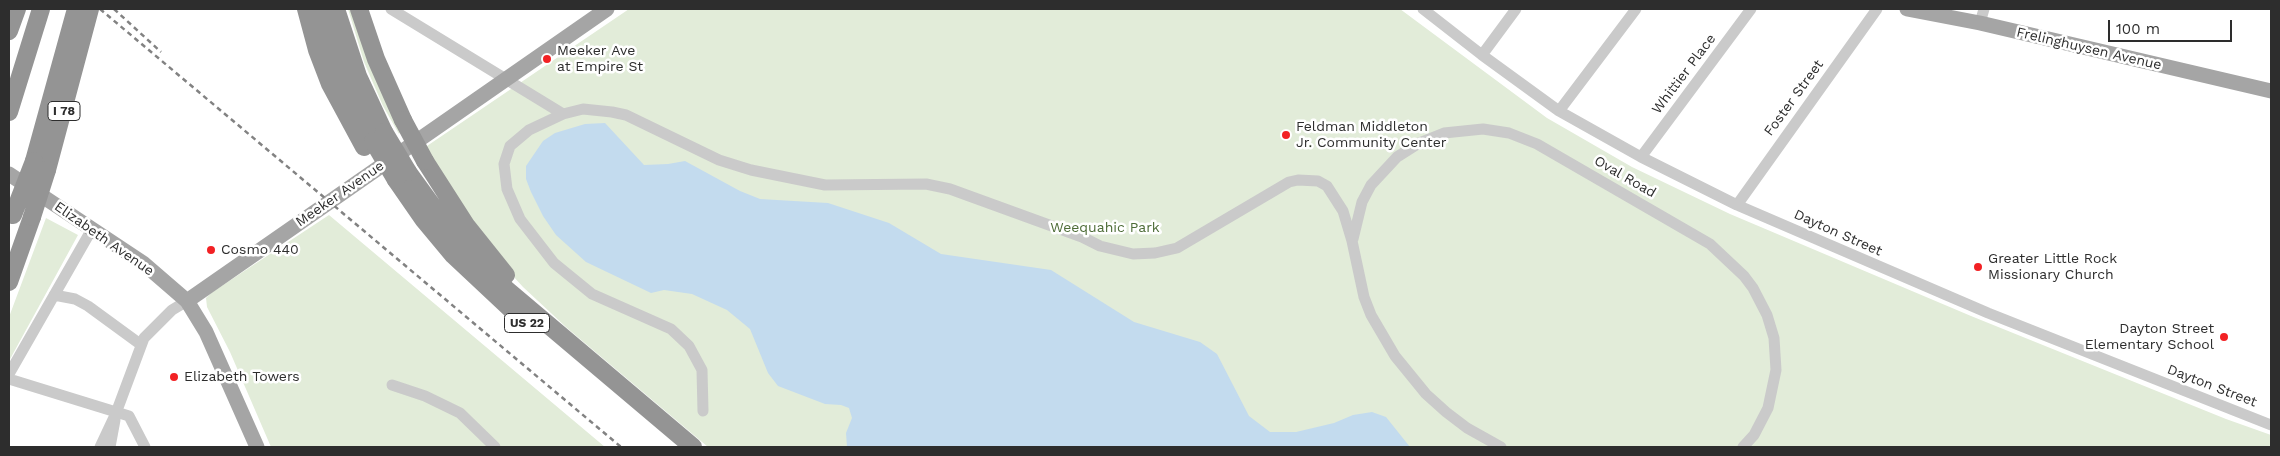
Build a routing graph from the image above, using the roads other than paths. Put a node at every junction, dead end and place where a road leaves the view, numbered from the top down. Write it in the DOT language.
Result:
graph roads {
  1 [pos="64,9"];
  2 [pos="76,9"];
  3 [pos="90,9"];
  4 [pos="306,9"];
  5 [pos="322,9"];
  6 [pos="336,9"];
  7 [pos="359,9"];
  8 [pos="391,9"];
  9 [pos="606,9"];
  10 [pos="1423,9"];
  11 [pos="1516,9"];
  12 [pos="1636,9"];
  13 [pos="1752,9"];
  14 [pos="1877,9"];
  15 [pos="1907,9"];
  16 [pos="31,13"];
  17 [pos="1982,16"];
  18 [pos="9,32"];
  19 [pos="69,42"];
  20 [pos="1482,55"];
  21 [pos="9,68"];
  22 [pos="505,80"];
  23 [pos="2271,91"];
  24 [pos="1559,111"];
  25 [pos="9,112"];
  26 [pos="558,115"];
  27 [pos="374,140"];
  28 [pos="1641,157"];
  29 [pos="35,162"];
  30 [pos="9,174"];
  31 [pos="398,179"];
  32 [pos="1736,205"];
  33 [pos="10,213"];
  34 [pos="92,229"];
  35 [pos="1352,241"];
  36 [pos="9,282"];
  37 [pos="54,295"];
  38 [pos="187,301"];
  39 [pos="140,344"];
  40 [pos="576,350"];
  41 [pos="9,374"];
  42 [pos="9,379"];
  43 [pos="392,385"];
  44 [pos="703,411"];
  45 [pos="116,413"];
  46 [pos="2271,425"];
  47 [pos="100,447"];
  48 [pos="110,447"];
  49 [pos="145,447"];
  50 [pos="257,447"];
  51 [pos="495,447"];
  52 [pos="676,447"];
  53 [pos="693,447"];
  54 [pos="1501,447"];
  55 [pos="1743,447"];
  1 -- 19 [label="highway"];
  2 -- 19 [label="highway"];
  3 -- 19 [label="highway, I 78"];
  4 -- 27 [label="highway"];
  5 -- 27 [label="highway, US 22"];
  6 -- 27 [label="highway, US 22"];
  7 -- 40 [label="highway, bridge"];
  8 -- 22 [label="street"];
  9 -- 22 [label="main road, Meeker Avenue"];
  10 -- 20 [label="street, Dayton Street"];
  11 -- 20 [label="street"];
  12 -- 24 [label="street"];
  13 -- 28 [label="street, Whittier Place"];
  14 -- 32 [label="street, Foster Street"];
  15 -- 17 [label="main road, Frelinghuysen Avenue"];
  16 -- 18 [label="highway"];
  16 -- 21 [label="highway"];
  16 -- 25 [label="highway"];
  17 -- 23 [label="main road, Frelinghuysen Avenue"];
  19 -- 29 [label="highway, I 78"];
  19 -- 29 [label="highway"];
  20 -- 24 [label="street, Dayton Street"];
  22 -- 26 [label="street"];
  22 -- 38 [label="main road, Meeker Avenue"];
  24 -- 28 [label="street, Dayton Street"];
  26 -- 35 [label="street"];
  26 -- 44 [label="street"];
  27 -- 31 [label="highway"];
  27 -- 31 [label="highway, US 22, bridge"];
  28 -- 32 [label="street, Dayton Street"];
  29 -- 33 [label="highway"];
  29 -- 36 [label="highway, I 78, bridge"];
  30 -- 34 [label="main road, Elizabeth Avenue"];
  31 -- 40 [label="highway, US 22"];
  31 -- 52 [label="highway, US 22"];
  32 -- 46 [label="street, Dayton Street"];
  34 -- 37 [label="street"];
  34 -- 38 [label="main road, Elizabeth Avenue"];
  35 -- 54 [label="street"];
  35 -- 55 [label="street, Oval Road"];
  37 -- 39 [label="street"];
  37 -- 41 [label="street"];
  38 -- 39 [label="street, Meeker Avenue"];
  38 -- 50 [label="main road, Elizabeth Avenue"];
  39 -- 45 [label="street, Meeker Avenue"];
  40 -- 53 [label="highway, US 22"];
  42 -- 45 [label="street"];
  43 -- 51 [label="street"];
  45 -- 47 [label="street, Meeker Avenue"];
  45 -- 48 [label="street, Meeker Avenue"];
  45 -- 49 [label="street"];
}
